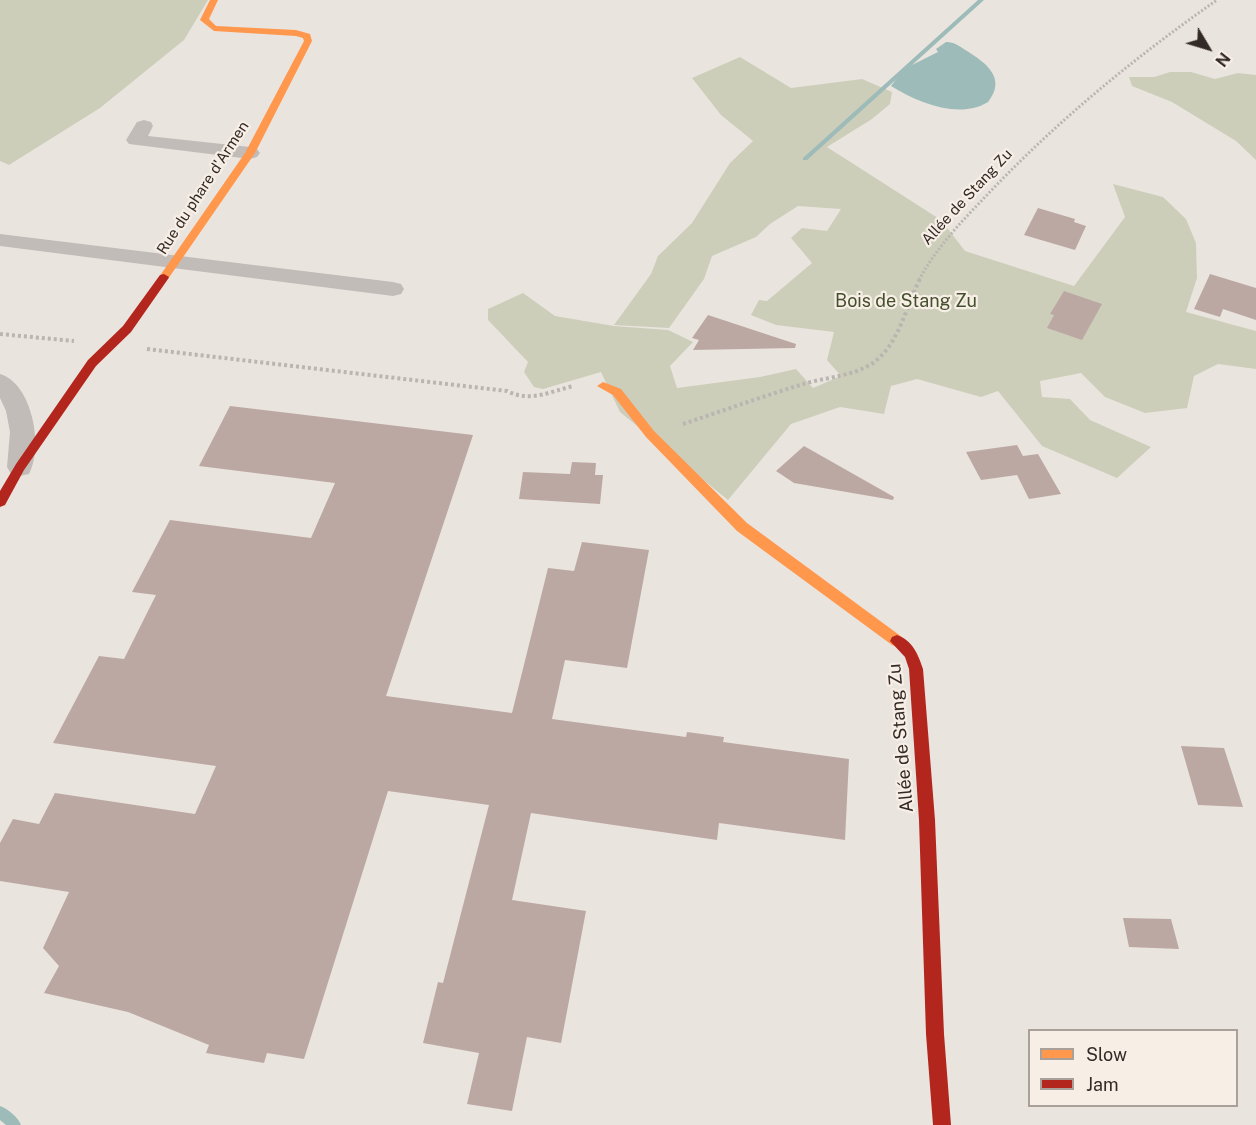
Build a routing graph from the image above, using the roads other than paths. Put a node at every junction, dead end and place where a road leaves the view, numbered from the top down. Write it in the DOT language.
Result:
graph roads {
  1 [pos="214,0"];
  2 [pos="144,126"];
  3 [pos="250,153"];
  4 [pos="0,240"];
  5 [pos="174,263"];
  6 [pos="393,289"];
  7 [pos="0,382"];
  8 [pos="603,386"];
  9 [pos="20,467"];
  10 [pos="0,502"];
  11 [pos="942,1125"];
  1 -- 3 [label="street, Rue du phare d'Armen"];
  2 -- 3 [label="street"];
  3 -- 5 [label="street, Rue du phare d'Armen"];
  4 -- 5 [label="street"];
  5 -- 6 [label="street"];
  5 -- 9 [label="street, Rue du phare d'Armen"];
  7 -- 9 [label="street"];
  8 -- 11 [label="street, Allée de Stang Zu"];
  9 -- 10 [label="street, Rue du phare d'Armen"];
}
